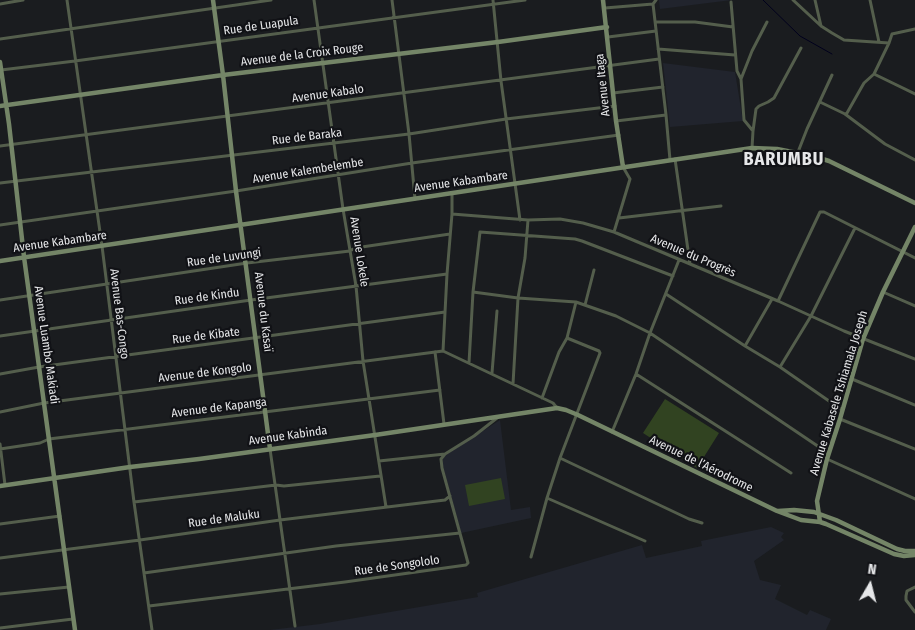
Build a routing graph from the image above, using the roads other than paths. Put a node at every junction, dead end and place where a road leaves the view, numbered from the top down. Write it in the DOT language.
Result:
graph roads {
  1 [pos="23,0"];
  2 [pos="67,0"];
  3 [pos="213,0"];
  4 [pos="270,0"];
  5 [pos="314,0"];
  6 [pos="392,0"];
  7 [pos="525,0"];
  8 [pos="603,0"];
  9 [pos="793,0"];
  10 [pos="814,0"];
  11 [pos="870,0"];
  12 [pos="493,2"];
  13 [pos="654,2"];
  14 [pos="731,2"];
  15 [pos="0,4"];
  16 [pos="214,8"];
  17 [pos="604,8"];
  18 [pos="394,17"];
  19 [pos="655,22"];
  20 [pos="767,22"];
  21 [pos="821,26"];
  22 [pos="319,27"];
  23 [pos="733,27"];
  24 [pos="70,28"];
  25 [pos="607,28"];
  26 [pos="915,29"];
  27 [pos="656,31"];
  28 [pos="608,37"];
  29 [pos="0,39"];
  30 [pos="218,41"];
  31 [pos="498,42"];
  32 [pos="879,42"];
  33 [pos="889,43"];
  34 [pos="801,48"];
  35 [pos="658,49"];
  36 [pos="399,54"];
  37 [pos="735,55"];
  38 [pos="659,59"];
  39 [pos="75,61"];
  40 [pos="0,62"];
  41 [pos="324,63"];
  42 [pos="611,66"];
  43 [pos="0,70"];
  44 [pos="874,74"];
  45 [pos="223,75"];
  46 [pos="832,75"];
  47 [pos="741,79"];
  48 [pos="501,80"];
  49 [pos="663,87"];
  50 [pos="404,92"];
  51 [pos="614,93"];
  52 [pos="915,94"];
  53 [pos="81,95"];
  54 [pos="820,102"];
  55 [pos="329,103"];
  56 [pos="6,105"];
  57 [pos="0,106"];
  58 [pos="615,106"];
  59 [pos="846,114"];
  60 [pos="666,115"];
  61 [pos="228,116"];
  62 [pos="506,118"];
  63 [pos="616,121"];
  64 [pos="753,131"];
  65 [pos="409,134"];
  66 [pos="86,136"];
  67 [pos="619,136"];
  68 [pos="334,142"];
  69 [pos="11,145"];
  70 [pos="0,146"];
  71 [pos="752,148"];
  72 [pos="511,149"];
  73 [pos="798,152"];
  74 [pos="232,154"];
  75 [pos="675,159"];
  76 [pos="670,160"];
  77 [pos="915,160"];
  78 [pos="412,163"];
  79 [pos="623,168"];
  80 [pos="92,172"];
  81 [pos="338,174"];
  82 [pos="15,181"];
  83 [pos="0,183"];
  84 [pos="515,184"];
  85 [pos="236,191"];
  86 [pos="452,193"];
  87 [pos="415,199"];
  88 [pos="915,203"];
  89 [pos="721,206"];
  90 [pos="343,208"];
  91 [pos="682,211"];
  92 [pos="97,212"];
  93 [pos="452,214"];
  94 [pos="619,218"];
  95 [pos="520,220"];
  96 [pos="528,220"];
  97 [pos="20,222"];
  98 [pos="241,224"];
  99 [pos="0,225"];
  100 [pos="915,227"];
  101 [pos="855,228"];
  102 [pos="614,232"];
  103 [pos="450,234"];
  104 [pos="527,235"];
  105 [pos="102,246"];
  106 [pos="350,251"];
  107 [pos="903,252"];
  108 [pos="24,256"];
  109 [pos="915,258"];
  110 [pos="679,260"];
  111 [pos="0,261"];
  112 [pos="246,263"];
  113 [pos="690,265"];
  114 [pos="594,270"];
  115 [pos="447,274"];
  116 [pos="673,276"];
  117 [pos="106,284"];
  118 [pos="356,286"];
  119 [pos="473,292"];
  120 [pos="883,292"];
  121 [pos="666,294"];
  122 [pos="29,296"];
  123 [pos="518,298"];
  124 [pos="772,298"];
  125 [pos="0,300"];
  126 [pos="250,300"];
  127 [pos="778,301"];
  128 [pos="576,302"];
  129 [pos="585,305"];
  130 [pos="915,306"];
  131 [pos="497,311"];
  132 [pos="445,312"];
  133 [pos="811,316"];
  134 [pos="111,319"];
  135 [pos="360,324"];
  136 [pos="34,330"];
  137 [pos="650,333"];
  138 [pos="0,336"];
  139 [pos="256,338"];
  140 [pos="566,338"];
  141 [pos="863,339"];
  142 [pos="745,346"];
  143 [pos="443,351"];
  144 [pos="435,352"];
  145 [pos="116,357"];
  146 [pos="915,359"];
  147 [pos="363,361"];
  148 [pos="469,363"];
  149 [pos="780,367"];
  150 [pos="39,368"];
  151 [pos="492,373"];
  152 [pos="0,374"];
  153 [pos="261,374"];
  154 [pos="636,374"];
  155 [pos="852,378"];
  156 [pos="513,384"];
  157 [pos="440,390"];
  158 [pos="120,393"];
  159 [pos="370,398"];
  160 [pos="542,398"];
  161 [pos="44,403"];
  162 [pos="915,405"];
  163 [pos="557,408"];
  164 [pos="842,410"];
  165 [pos="266,411"];
  166 [pos="0,412"];
  167 [pos="578,415"];
  168 [pos="499,417"];
  169 [pos="840,419"];
  170 [pos="444,424"];
  171 [pos="126,429"];
  172 [pos="612,432"];
  173 [pos="375,435"];
  174 [pos="49,439"];
  175 [pos="0,444"];
  176 [pos="0,449"];
  177 [pos="270,449"];
  178 [pos="915,449"];
  179 [pos="828,453"];
  180 [pos="445,454"];
  181 [pos="560,458"];
  182 [pos="827,459"];
  183 [pos="378,461"];
  184 [pos="130,467"];
  185 [pos="791,473"];
  186 [pos="380,476"];
  187 [pos="54,478"];
  188 [pos="3,485"];
  189 [pos="276,485"];
  190 [pos="450,496"];
  191 [pos="547,498"];
  192 [pos="915,499"];
  193 [pos="134,502"];
  194 [pos="386,507"];
  195 [pos="777,511"];
  196 [pos="818,513"];
  197 [pos="60,516"];
  198 [pos="280,520"];
  199 [pos="820,522"];
  200 [pos="702,523"];
  201 [pos="0,524"];
  202 [pos="460,533"];
  203 [pos="140,540"];
  204 [pos="646,541"];
  205 [pos="64,549"];
  206 [pos="915,553"];
  207 [pos="285,554"];
  208 [pos="531,557"];
  209 [pos="0,558"];
  210 [pos="144,573"];
  211 [pos="915,586"];
  212 [pos="69,587"];
  213 [pos="290,589"];
  214 [pos="0,594"];
  215 [pos="149,606"];
  216 [pos="915,612"];
  217 [pos="73,619"];
  218 [pos="295,626"];
  219 [pos="0,628"];
  220 [pos="75,630"];
  221 [pos="152,630"];
  1 -- 15 [label="street"];
  2 -- 24 [label="street, Avenue Bas-Congo"];
  3 -- 16 [label="street, Avenue du Kasaï"];
  4 -- 16 [label="street"];
  5 -- 22 [label="street, Avenue Lokele"];
  6 -- 18 [label="street"];
  7 -- 12 [label="street, Rue de Luapula"];
  8 -- 17 [label="street, Avenue Itaga"];
  9 -- 21 [label="street"];
  10 -- 21 [label="street"];
  11 -- 32 [label="street"];
  12 -- 18 [label="street, Rue de Luapula"];
  12 -- 31 [label="street"];
  13 -- 17 [label="street"];
  13 -- 19 [label="street"];
  14 -- 23 [label="street"];
  16 -- 24 [label="street"];
  16 -- 30 [label="street, Avenue du Kasaï"];
  17 -- 25 [label="street, Avenue Itaga"];
  18 -- 22 [label="street, Rue de Luapula"];
  18 -- 36 [label="street"];
  19 -- 23 [label="street"];
  19 -- 27 [label="street"];
  20 -- 47 [label="street"];
  21 -- 32 [label="street"];
  22 -- 30 [label="street, Rue de Luapula"];
  22 -- 41 [label="street, Avenue Lokele"];
  23 -- 37 [label="street"];
  24 -- 29 [label="street"];
  24 -- 39 [label="street, Avenue Bas-Congo"];
  25 -- 28 [label="street, Avenue Itaga"];
  25 -- 31 [label="street, Avenue de la Croix Rouge"];
  26 -- 33 [label="street"];
  27 -- 28 [label="street"];
  27 -- 35 [label="street"];
  28 -- 42 [label="street, Avenue Itaga"];
  30 -- 39 [label="street, Rue de Luapula"];
  30 -- 45 [label="street, Avenue du Kasaï"];
  31 -- 36 [label="street, Avenue de la Croix Rouge"];
  31 -- 48 [label="street"];
  32 -- 33 [label="street"];
  33 -- 44 [label="street"];
  34 -- 64 [label="street"];
  35 -- 37 [label="street"];
  35 -- 38 [label="street"];
  36 -- 41 [label="street, Avenue de la Croix Rouge"];
  36 -- 50 [label="street"];
  37 -- 47 [label="street"];
  38 -- 42 [label="street, Avenue Kabalo"];
  38 -- 49 [label="street"];
  39 -- 43 [label="street, Rue de Luapula"];
  39 -- 53 [label="street, Avenue Bas-Congo"];
  40 -- 43 [label="street, Avenue Luambo Makiadi"];
  41 -- 45 [label="street, Avenue de la Croix Rouge"];
  41 -- 55 [label="street, Avenue Lokele"];
  42 -- 48 [label="street, Avenue Kabalo"];
  42 -- 51 [label="street, Avenue Itaga"];
  43 -- 56 [label="street, Avenue Luambo Makiadi"];
  44 -- 52 [label="street"];
  44 -- 59 [label="street"];
  45 -- 53 [label="street, Avenue de la Croix Rouge"];
  45 -- 61 [label="street, Avenue du Kasaï"];
  46 -- 54 [label="street"];
  47 -- 64 [label="street"];
  48 -- 50 [label="street, Avenue Kabalo"];
  48 -- 62 [label="street"];
  49 -- 51 [label="street"];
  49 -- 60 [label="street"];
  50 -- 55 [label="street, Avenue Kabalo"];
  50 -- 65 [label="street"];
  51 -- 58 [label="street, Avenue Itaga"];
  53 -- 56 [label="street, Avenue de la Croix Rouge"];
  53 -- 66 [label="street, Avenue Bas-Congo"];
  54 -- 59 [label="street"];
  54 -- 73 [label="street"];
  55 -- 61 [label="street, Avenue Kabalo"];
  55 -- 68 [label="street, Avenue Lokele"];
  56 -- 57 [label="street, Avenue de la Croix Rouge"];
  56 -- 69 [label="street, Avenue Luambo Makiadi"];
  58 -- 62 [label="street, Rue de Baraka"];
  58 -- 63 [label="street, Avenue Itaga"];
  59 -- 77 [label="street"];
  60 -- 63 [label="street"];
  60 -- 76 [label="street"];
  61 -- 66 [label="street, Avenue Kabalo"];
  61 -- 74 [label="street, Avenue du Kasaï"];
  62 -- 65 [label="street, Rue de Baraka"];
  62 -- 72 [label="street"];
  63 -- 67 [label="street, Avenue Itaga"];
  64 -- 71 [label="street"];
  65 -- 68 [label="street, Rue de Baraka"];
  65 -- 78 [label="street"];
  66 -- 69 [label="street, Avenue Kabalo"];
  66 -- 80 [label="street, Avenue Bas-Congo"];
  67 -- 72 [label="street, Avenue Kalembelembe"];
  67 -- 79 [label="street, Avenue Itaga"];
  68 -- 74 [label="street, Rue de Baraka"];
  68 -- 81 [label="street, Avenue Lokele"];
  69 -- 70 [label="street, Avenue Kabalo"];
  69 -- 82 [label="street, Avenue Luambo Makiadi"];
  71 -- 73 [label="street, Avenue Kabambare"];
  71 -- 75 [label="street, Avenue Kabambare"];
  72 -- 78 [label="street, Avenue Kalembelembe"];
  72 -- 84 [label="street"];
  73 -- 88 [label="street, Avenue Kabambare"];
  74 -- 80 [label="street, Rue de Baraka"];
  74 -- 85 [label="street, Avenue du Kasaï"];
  75 -- 76 [label="street, Avenue Kabambare"];
  75 -- 91 [label="street"];
  76 -- 79 [label="street, Avenue Kabambare"];
  78 -- 81 [label="street, Avenue Kalembelembe"];
  78 -- 87 [label="street"];
  79 -- 84 [label="street, Avenue Kabambare"];
  79 -- 94 [label="street"];
  80 -- 82 [label="street, Rue de Baraka"];
  80 -- 92 [label="street, Avenue Bas-Congo"];
  81 -- 85 [label="street, Avenue Kalembelembe"];
  81 -- 90 [label="street, Avenue Lokele"];
  82 -- 83 [label="street, Rue de Baraka"];
  82 -- 97 [label="street, Avenue Luambo Makiadi"];
  84 -- 86 [label="street, Avenue Kabambare"];
  84 -- 95 [label="street"];
  85 -- 92 [label="street, Avenue Kalembelembe"];
  85 -- 98 [label="street, Avenue du Kasaï"];
  86 -- 87 [label="street, Avenue Kabambare"];
  86 -- 93 [label="street"];
  87 -- 90 [label="street, Avenue Kabambare"];
  89 -- 91 [label="street"];
  90 -- 98 [label="street, Avenue Kabambare"];
  90 -- 106 [label="street, Avenue Lokele"];
  91 -- 94 [label="street"];
  91 -- 113 [label="street"];
  92 -- 97 [label="street, Avenue Kalembelembe"];
  92 -- 105 [label="street, Avenue Bas-Congo"];
  93 -- 95 [label="street, Avenue du Progrès"];
  93 -- 103 [label="street"];
  94 -- 102 [label="street"];
  95 -- 96 [label="street, Avenue du Progrès"];
  96 -- 102 [label="street, Avenue du Progrès"];
  96 -- 104 [label="street"];
  97 -- 99 [label="street, Avenue Kalembelembe"];
  97 -- 108 [label="street, Avenue Luambo Makiadi"];
  98 -- 105 [label="street, Avenue Kabambare"];
  98 -- 112 [label="street, Avenue du Kasaï"];
  100 -- 107 [label="street, Avenue Kabasele Tshiamala Joseph"];
  101 -- 107 [label="street"];
  101 -- 127 [label="street"];
  101 -- 133 [label="street"];
  102 -- 110 [label="street, Avenue du Progrès"];
  103 -- 106 [label="street, Rue de Luvungi"];
  103 -- 115 [label="street"];
  104 -- 116 [label="street"];
  104 -- 119 [label="street"];
  104 -- 123 [label="street"];
  105 -- 108 [label="street, Avenue Kabambare"];
  105 -- 117 [label="street, Avenue Bas-Congo"];
  106 -- 112 [label="street, Rue de Luvungi"];
  106 -- 118 [label="street, Avenue Lokele"];
  107 -- 109 [label="street"];
  107 -- 120 [label="street, Avenue Kabasele Tshiamala Joseph"];
  108 -- 111 [label="street, Avenue Kabambare"];
  108 -- 122 [label="street, Avenue Luambo Makiadi"];
  110 -- 113 [label="street, Avenue du Progrès"];
  110 -- 116 [label="street"];
  112 -- 117 [label="street, Rue de Luvungi"];
  112 -- 126 [label="street, Avenue du Kasaï"];
  113 -- 124 [label="street, Avenue du Progrès"];
  114 -- 129 [label="street"];
  115 -- 118 [label="street, Rue de Kindu"];
  115 -- 132 [label="street"];
  116 -- 121 [label="street"];
  117 -- 122 [label="street, Rue de Luvungi"];
  117 -- 134 [label="street, Avenue Bas-Congo"];
  118 -- 126 [label="street, Rue de Kindu"];
  118 -- 135 [label="street, Avenue Lokele"];
  119 -- 123 [label="street"];
  119 -- 148 [label="street"];
  120 -- 130 [label="street"];
  120 -- 141 [label="street, Avenue Kabasele Tshiamala Joseph"];
  121 -- 137 [label="street"];
  121 -- 142 [label="street"];
  122 -- 125 [label="street, Rue de Luvungi"];
  122 -- 136 [label="street, Avenue Luambo Makiadi"];
  123 -- 128 [label="street"];
  123 -- 156 [label="street"];
  124 -- 127 [label="street, Avenue du Progrès"];
  124 -- 142 [label="street"];
  126 -- 134 [label="street, Rue de Kindu"];
  126 -- 139 [label="street, Avenue du Kasaï"];
  127 -- 133 [label="street, Avenue du Progrès"];
  128 -- 129 [label="street"];
  128 -- 140 [label="street"];
  129 -- 137 [label="street"];
  131 -- 151 [label="street"];
  132 -- 135 [label="street, Rue de Kibate"];
  132 -- 143 [label="street"];
  133 -- 141 [label="street, Avenue du Progrès"];
  133 -- 149 [label="street"];
  134 -- 136 [label="street, Rue de Kindu"];
  134 -- 145 [label="street, Avenue Bas-Congo"];
  135 -- 139 [label="street, Rue de Kibate"];
  135 -- 147 [label="street, Avenue Lokele"];
  136 -- 138 [label="street, Rue de Kindu"];
  136 -- 150 [label="street, Avenue Luambo Makiadi"];
  137 -- 154 [label="street"];
  137 -- 179 [label="street"];
  139 -- 145 [label="street, Rue de Kibate"];
  139 -- 153 [label="street, Avenue du Kasaï"];
  140 -- 160 [label="street"];
  140 -- 167 [label="street"];
  141 -- 146 [label="street, Avenue du Progrès"];
  141 -- 155 [label="street, Avenue Kabasele Tshiamala Joseph"];
  142 -- 149 [label="street"];
  143 -- 144 [label="street, Avenue de Kongolo"];
  143 -- 148 [label="street"];
  144 -- 147 [label="street, Avenue de Kongolo"];
  144 -- 157 [label="street"];
  145 -- 150 [label="street, Rue de Kibate"];
  145 -- 158 [label="street, Avenue Bas-Congo"];
  147 -- 153 [label="street, Avenue de Kongolo"];
  147 -- 159 [label="street, Avenue Lokele"];
  148 -- 151 [label="street"];
  149 -- 164 [label="street"];
  150 -- 152 [label="street, Rue de Kibate"];
  150 -- 161 [label="street, Avenue Luambo Makiadi"];
  151 -- 156 [label="street"];
  153 -- 158 [label="street, Avenue de Kongolo"];
  153 -- 165 [label="street, Avenue du Kasaï"];
  154 -- 172 [label="street"];
  154 -- 185 [label="street"];
  155 -- 162 [label="street"];
  155 -- 164 [label="street, Avenue Kabasele Tshiamala Joseph"];
  156 -- 160 [label="street"];
  157 -- 159 [label="street, Avenue de Kapanga"];
  157 -- 170 [label="street"];
  158 -- 161 [label="street, Avenue de Kongolo"];
  158 -- 171 [label="street, Avenue Bas-Congo"];
  159 -- 165 [label="street, Avenue de Kapanga"];
  159 -- 173 [label="street, Avenue Lokele"];
  160 -- 163 [label="street"];
  161 -- 166 [label="street, Avenue de Kongolo"];
  161 -- 174 [label="street, Avenue Luambo Makiadi"];
  163 -- 167 [label="street, Avenue Kabinda"];
  163 -- 168 [label="street, Avenue Kabinda"];
  164 -- 169 [label="street, Avenue Kabasele Tshiamala Joseph"];
  165 -- 171 [label="street, Avenue de Kapanga"];
  165 -- 177 [label="street, Avenue du Kasaï"];
  167 -- 172 [label="street, Avenue de l’Aérodrome"];
  167 -- 181 [label="street"];
  168 -- 170 [label="street, Avenue Kabinda"];
  168 -- 180 [label="street"];
  169 -- 178 [label="street"];
  169 -- 179 [label="street, Avenue Kabasele Tshiamala Joseph"];
  170 -- 173 [label="street, Avenue Kabinda"];
  171 -- 174 [label="street, Avenue de Kapanga"];
  171 -- 184 [label="street, Avenue Bas-Congo"];
  172 -- 195 [label="street, Avenue de l’Aérodrome"];
  173 -- 177 [label="street, Avenue Kabinda"];
  173 -- 183 [label="street, Avenue Lokele"];
  174 -- 176 [label="street, Avenue de Kapanga"];
  174 -- 187 [label="street, Avenue Luambo Makiadi"];
  175 -- 176 [label="street"];
  176 -- 188 [label="street"];
  177 -- 184 [label="street, Avenue Kabinda"];
  177 -- 189 [label="street, Avenue du Kasaï"];
  179 -- 182 [label="street, Avenue Kabasele Tshiamala Joseph"];
  180 -- 183 [label="street"];
  180 -- 190 [label="street, Rue de Songololo"];
  181 -- 191 [label="street"];
  181 -- 200 [label="street"];
  182 -- 192 [label="street"];
  182 -- 196 [label="street, Avenue Kabasele Tshiamala Joseph"];
  183 -- 186 [label="street, Avenue Lokele"];
  184 -- 187 [label="street, Avenue Kabinda"];
  184 -- 193 [label="street, Avenue Bas-Congo"];
  186 -- 189 [label="street"];
  186 -- 194 [label="street, Avenue Lokele"];
  187 -- 188 [label="street, Avenue Kabinda"];
  187 -- 197 [label="street, Avenue Luambo Makiadi"];
  189 -- 193 [label="street"];
  189 -- 198 [label="street, Avenue du Kasaï"];
  190 -- 194 [label="street, Rue de Maluku"];
  190 -- 202 [label="street, Rue de Songololo"];
  191 -- 204 [label="street"];
  191 -- 208 [label="street"];
  193 -- 203 [label="street, Avenue Bas-Congo"];
  194 -- 198 [label="street, Rue de Maluku"];
  195 -- 196 [label="street"];
  195 -- 199 [label="street, Avenue de l’Aérodrome"];
  196 -- 199 [label="street"];
  196 -- 206 [label="street"];
  197 -- 201 [label="street"];
  197 -- 205 [label="street, Avenue Luambo Makiadi"];
  198 -- 203 [label="street, Rue de Maluku"];
  198 -- 207 [label="street, Avenue du Kasaï"];
  199 -- 206 [label="street, Avenue de l’Aérodrome"];
  202 -- 207 [label="street"];
  202 -- 213 [label="street, Rue de Songololo"];
  203 -- 205 [label="street, Rue de Maluku"];
  203 -- 210 [label="street, Avenue Bas-Congo"];
  205 -- 209 [label="street, Rue de Maluku"];
  205 -- 212 [label="street, Avenue Luambo Makiadi"];
  207 -- 210 [label="street"];
  207 -- 213 [label="street, Avenue du Kasaï"];
  210 -- 215 [label="street, Avenue Bas-Congo"];
  211 -- 216 [label="street"];
  212 -- 214 [label="street"];
  212 -- 217 [label="street, Avenue Luambo Makiadi"];
  213 -- 215 [label="street, Rue de Songololo"];
  213 -- 218 [label="street, Avenue du Kasaï"];
  215 -- 221 [label="street, Avenue Bas-Congo"];
  217 -- 219 [label="street"];
  217 -- 220 [label="street, Avenue Luambo Makiadi"];
}
